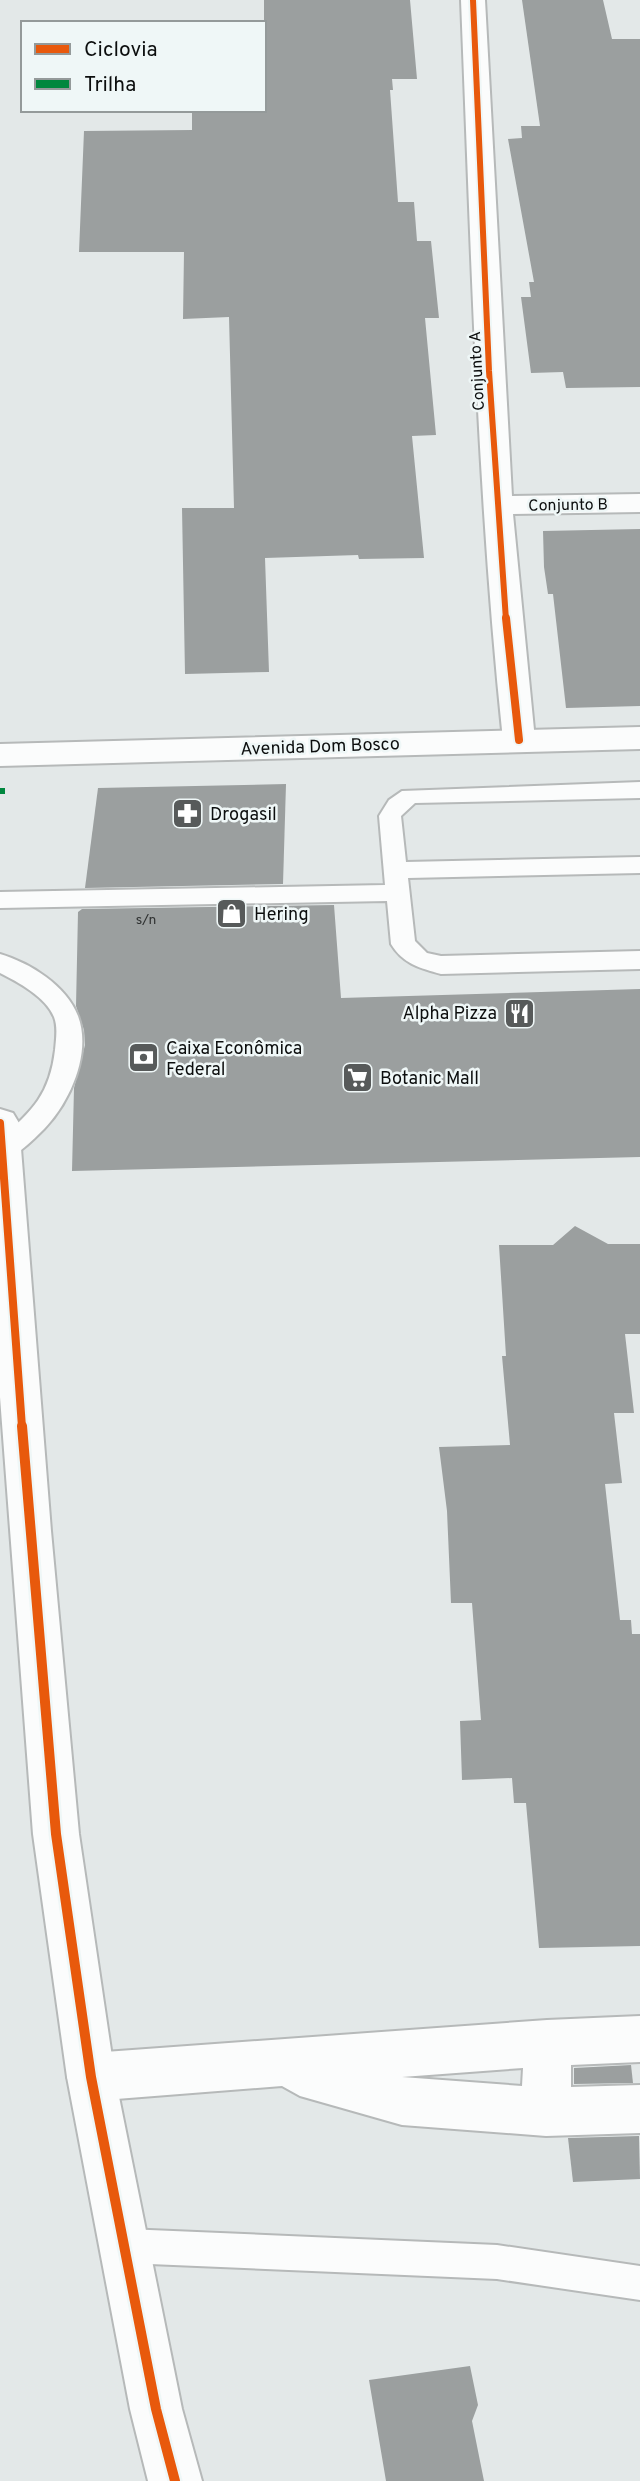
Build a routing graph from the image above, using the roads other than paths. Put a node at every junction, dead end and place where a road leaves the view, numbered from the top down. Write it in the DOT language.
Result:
graph roads {
  1 [pos="473,0"];
  2 [pos="640,503"];
  3 [pos="496,505"];
  4 [pos="640,738"];
  5 [pos="519,740"];
  6 [pos="0,755"];
  7 [pos="640,790"];
  8 [pos="640,865"];
  9 [pos="396,881"];
  10 [pos="0,900"];
  11 [pos="640,960"];
  12 [pos="0,963"];
  13 [pos="1,1137"];
  14 [pos="640,2039"];
  15 [pos="547,2043"];
  16 [pos="278,2065"];
  17 [pos="91,2077"];
  18 [pos="640,2109"];
  19 [pos="546,2112"];
  20 [pos="126,2246"];
  21 [pos="640,2283"];
  22 [pos="175,2481"];
  1 -- 3 [label="street, Conjunto A"];
  2 -- 3 [label="street, Conjunto B"];
  3 -- 5 [label="street, Conjunto A"];
  4 -- 5 [label="street, Avenida Dom Bosco"];
  5 -- 6 [label="street, Avenida Dom Bosco"];
  7 -- 9 [label="lane"];
  8 -- 9 [label="lane"];
  9 -- 10 [label="lane"];
  9 -- 11 [label="lane"];
  12 -- 13 [label="lane"];
  13 -- 17 [label="street"];
  14 -- 15 [label="street"];
  15 -- 16 [label="street"];
  15 -- 19 [label="street"];
  16 -- 17 [label="street"];
  16 -- 19 [label="street"];
  17 -- 20 [label="street"];
  18 -- 19 [label="street"];
  20 -- 21 [label="lane"];
  20 -- 22 [label="street"];
}
